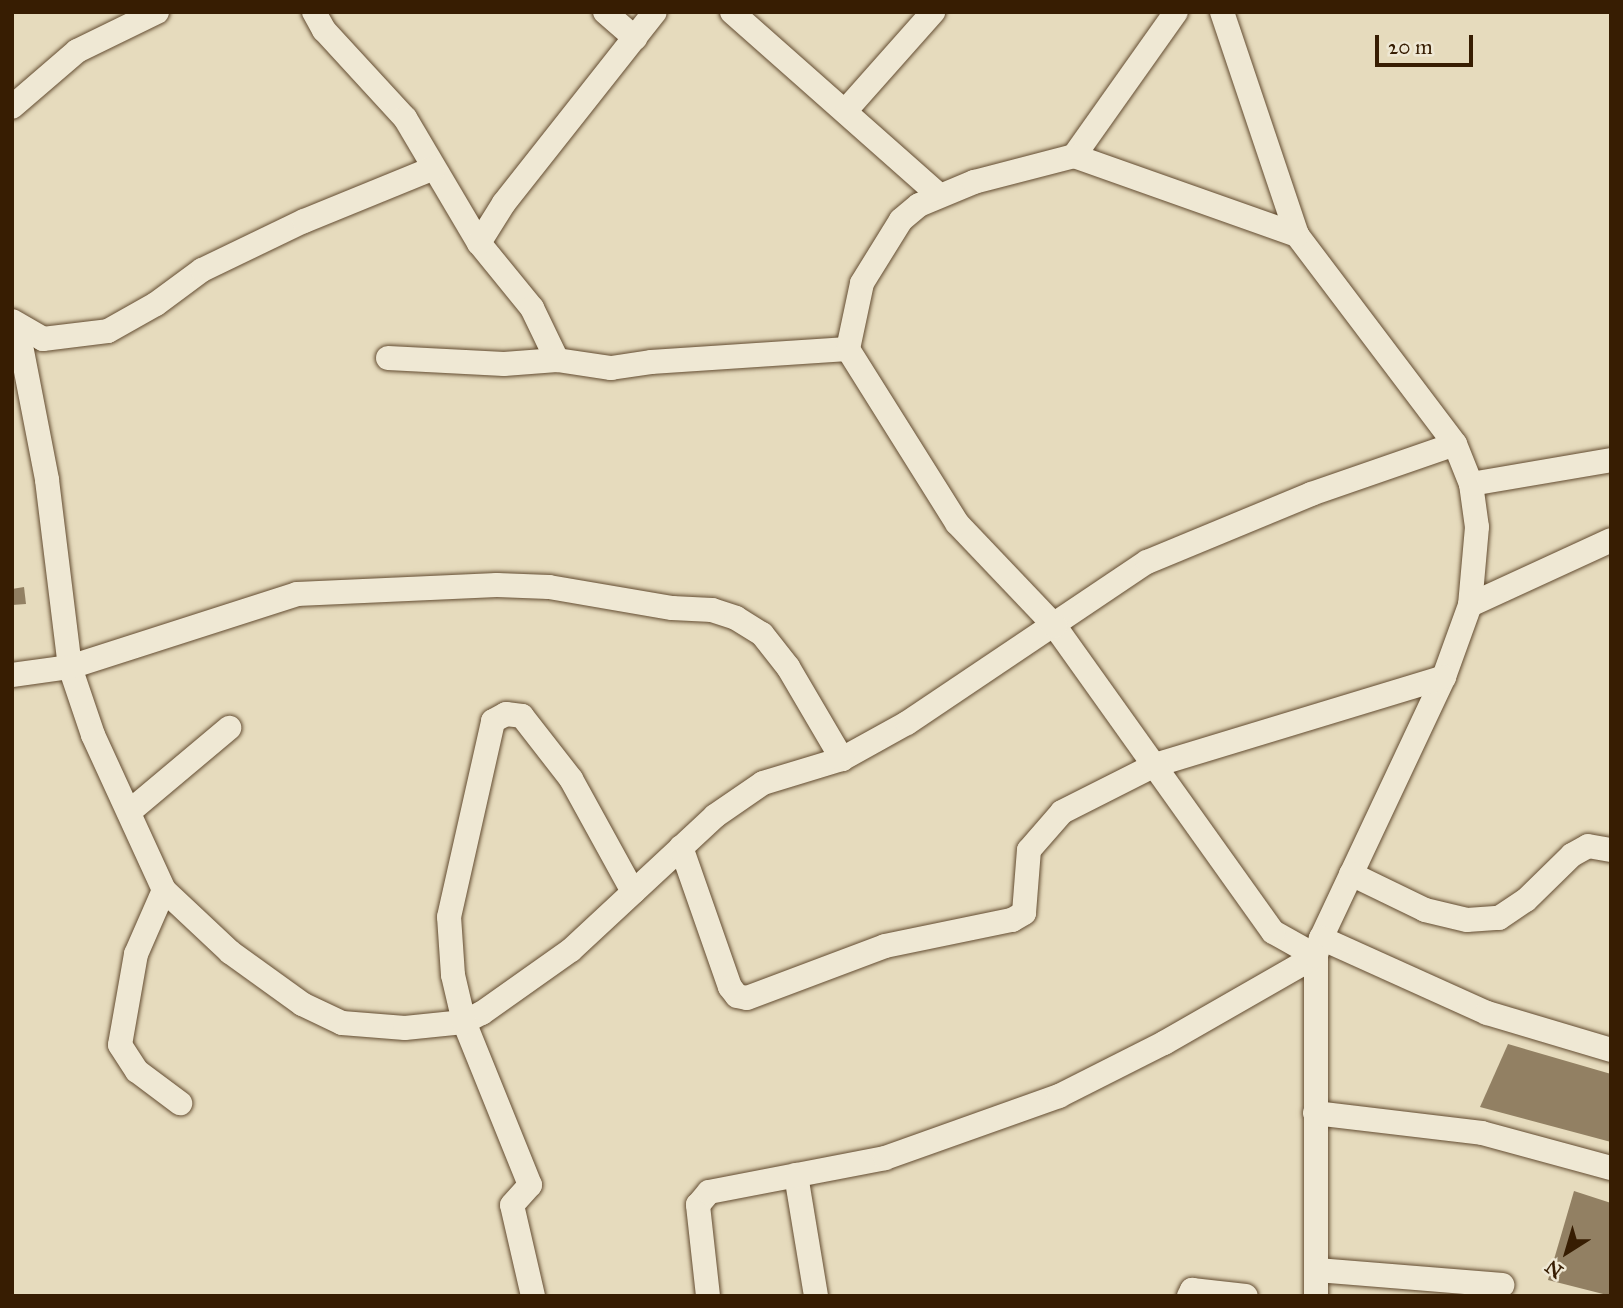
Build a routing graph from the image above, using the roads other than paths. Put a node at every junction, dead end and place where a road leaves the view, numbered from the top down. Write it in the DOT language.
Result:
graph roads {
  1 [pos="157,12"];
  2 [pos="314,12"];
  3 [pos="605,12"];
  4 [pos="655,12"];
  5 [pos="732,12"];
  6 [pos="933,12"];
  7 [pos="1176,12"];
  8 [pos="1222,12"];
  9 [pos="635,38"];
  10 [pos="12,107"];
  11 [pos="847,109"];
  12 [pos="1074,156"];
  13 [pos="434,168"];
  14 [pos="938,194"];
  15 [pos="1297,235"];
  16 [pos="479,243"];
  17 [pos="14,323"];
  18 [pos="849,349"];
  19 [pos="388,358"];
  20 [pos="557,360"];
  21 [pos="1455,444"];
  22 [pos="1611,460"];
  23 [pos="1471,484"];
  24 [pos="1611,540"];
  25 [pos="1470,605"];
  26 [pos="1055,626"];
  27 [pos="70,667"];
  28 [pos="12,675"];
  29 [pos="1444,677"];
  30 [pos="229,728"];
  31 [pos="842,759"];
  32 [pos="1156,765"];
  33 [pos="129,812"];
  34 [pos="681,847"];
  35 [pos="1611,850"];
  36 [pos="1351,874"];
  37 [pos="164,890"];
  38 [pos="633,892"];
  39 [pos="1318,947"];
  40 [pos="464,1022"];
  41 [pos="1611,1050"];
  42 [pos="180,1103"];
  43 [pos="1315,1113"];
  44 [pos="1611,1168"];
  45 [pos="796,1175"];
  46 [pos="1317,1270"];
  47 [pos="1502,1285"];
  48 [pos="533,1296"];
  49 [pos="708,1296"];
  50 [pos="816,1296"];
  51 [pos="1189,1296"];
  52 [pos="1245,1296"];
  53 [pos="1316,1296"];
  1 -- 10 [label="street"];
  2 -- 13 [label="street"];
  3 -- 9 [label="street"];
  4 -- 9 [label="street"];
  5 -- 11 [label="street"];
  6 -- 11 [label="street"];
  7 -- 12 [label="street"];
  8 -- 15 [label="street"];
  9 -- 16 [label="street"];
  11 -- 14 [label="street"];
  12 -- 14 [label="street"];
  12 -- 15 [label="street"];
  13 -- 16 [label="street"];
  13 -- 17 [label="street"];
  14 -- 18 [label="street"];
  15 -- 21 [label="street"];
  16 -- 20 [label="street"];
  17 -- 27 [label="street"];
  18 -- 20 [label="street"];
  18 -- 26 [label="street"];
  19 -- 20 [label="street"];
  21 -- 23 [label="street"];
  21 -- 26 [label="street"];
  22 -- 23 [label="street"];
  23 -- 25 [label="street"];
  24 -- 25 [label="street"];
  25 -- 29 [label="street"];
  26 -- 31 [label="street"];
  26 -- 32 [label="street"];
  27 -- 28 [label="street"];
  27 -- 31 [label="street"];
  27 -- 33 [label="street"];
  29 -- 32 [label="street"];
  29 -- 36 [label="street"];
  30 -- 33 [label="street"];
  31 -- 34 [label="street"];
  32 -- 34 [label="street"];
  32 -- 39 [label="street"];
  33 -- 37 [label="street"];
  34 -- 38 [label="street"];
  35 -- 36 [label="street"];
  36 -- 39 [label="street"];
  37 -- 40 [label="street"];
  37 -- 42 [label="street"];
  38 -- 40 [label="street"];
  38 -- 40 [label="street"];
  39 -- 41 [label="street"];
  39 -- 43 [label="street"];
  39 -- 45 [label="street"];
  40 -- 48 [label="street"];
  43 -- 44 [label="street"];
  43 -- 46 [label="street"];
  45 -- 49 [label="street"];
  45 -- 50 [label="street"];
  46 -- 47 [label="street"];
  46 -- 53 [label="street"];
  51 -- 52 [label="street"];
}
